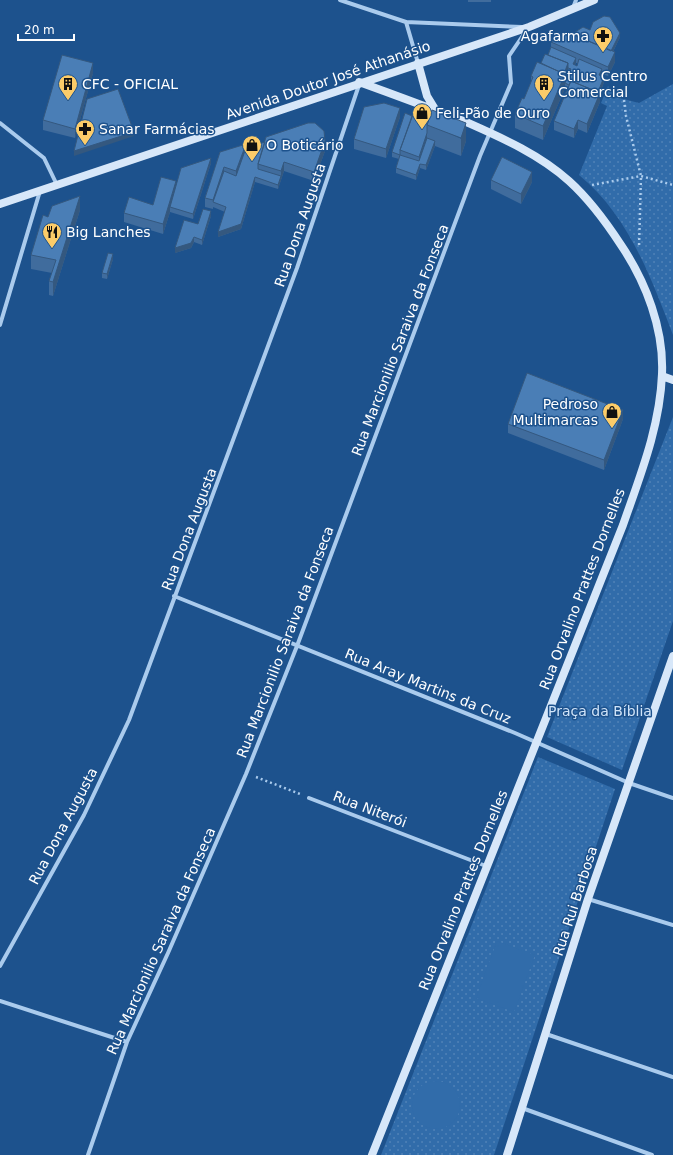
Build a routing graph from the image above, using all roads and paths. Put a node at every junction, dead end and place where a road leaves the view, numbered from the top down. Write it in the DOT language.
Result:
graph roads {
  1 [pos="340,0"];
  2 [pos="576,0"];
  3 [pos="594,0"];
  4 [pos="572,10"];
  5 [pos="406,22"];
  6 [pos="529,27"];
  7 [pos="418,63"];
  8 [pos="359,82"];
  9 [pos="624,100"];
  10 [pos="435,109"];
  11 [pos="0,123"];
  12 [pos="490,132"];
  13 [pos="641,176"];
  14 [pos="57,185"];
  15 [pos="592,185"];
  16 [pos="673,185"];
  17 [pos="40,191"];
  18 [pos="0,204"];
  19 [pos="639,252"];
  20 [pos="0,325"];
  21 [pos="662,376"];
  22 [pos="673,380"];
  23 [pos="174,596"];
  24 [pos="297,646"];
  25 [pos="673,656"];
  26 [pos="536,742"];
  27 [pos="246,774"];
  28 [pos="629,783"];
  29 [pos="310,798"];
  30 [pos="673,798"];
  31 [pos="486,866"];
  32 [pos="588,899"];
  33 [pos="673,925"];
  34 [pos="0,966"];
  35 [pos="0,1001"];
  36 [pos="546,1034"];
  37 [pos="127,1042"];
  38 [pos="673,1077"];
  39 [pos="522,1108"];
  40 [pos="88,1155"];
  41 [pos="372,1155"];
  42 [pos="507,1155"];
  43 [pos="652,1155"];
  1 -- 5 [label="street"];
  2 -- 4 [label="street"];
  3 -- 4 [label="street, Avenida Doutor José Athanásio"];
  4 -- 6 [label="street, Avenida Doutor José Athanásio"];
  5 -- 6 [label="street"];
  5 -- 7 [label="street"];
  6 -- 7 [label="street, Avenida Doutor José Athanásio"];
  6 -- 12 [label="street, Rua Marcionilio Saraiva da Fonseca"];
  7 -- 8 [label="street, Avenida Doutor José Athanásio"];
  7 -- 10 [label="street"];
  8 -- 10 [label="street, Rua Orvalino Prattes Dornelles"];
  8 -- 14 [label="street, Avenida Doutor José Athanásio"];
  8 -- 23 [label="street, Rua Dona Augusta"];
  9 -- 13 [label="path"];
  10 -- 12 [label="street, Rua Orvalino Prattes Dornelles"];
  11 -- 14 [label="street"];
  12 -- 21 [label="street, Rua Orvalino Prattes Dornelles"];
  12 -- 24 [label="street, Rua Marcionilio Saraiva da Fonseca"];
  13 -- 15 [label="path"];
  13 -- 16 [label="path"];
  13 -- 19 [label="path"];
  14 -- 17 [label="street, Avenida Doutor José Athanásio"];
  17 -- 18 [label="street, Avenida Doutor José Athanásio"];
  17 -- 20 [label="street"];
  21 -- 22 [label="street"];
  21 -- 26 [label="street, Rua Orvalino Prattes Dornelles"];
  23 -- 24 [label="street, Rua Aray Martins da Cruz"];
  23 -- 34 [label="street, Rua Dona Augusta"];
  24 -- 26 [label="street, Rua Aray Martins da Cruz"];
  24 -- 27 [label="street, Rua Marcionilio Saraiva da Fonseca"];
  25 -- 28 [label="street, Rua Rui Barbosa"];
  26 -- 28 [label="street, Rua Aray Martins da Cruz"];
  26 -- 31 [label="street, Rua Orvalino Prattes Dornelles"];
  27 -- 29 [label="path"];
  27 -- 37 [label="street, Rua Marcionilio Saraiva da Fonseca"];
  28 -- 30 [label="street, Rua Aray Martins da Cruz"];
  28 -- 32 [label="street, Rua Rui Barbosa"];
  29 -- 31 [label="street, Rua Niterói"];
  31 -- 41 [label="street, Rua Orvalino Prattes Dornelles"];
  32 -- 33 [label="street"];
  32 -- 36 [label="street, Rua Rui Barbosa"];
  35 -- 37 [label="street"];
  36 -- 38 [label="street"];
  36 -- 39 [label="street, Rua Rui Barbosa"];
  37 -- 40 [label="street, Rua Marcionilio Saraiva da Fonseca"];
  39 -- 42 [label="street, Rua Rui Barbosa"];
  39 -- 43 [label="street"];
}
